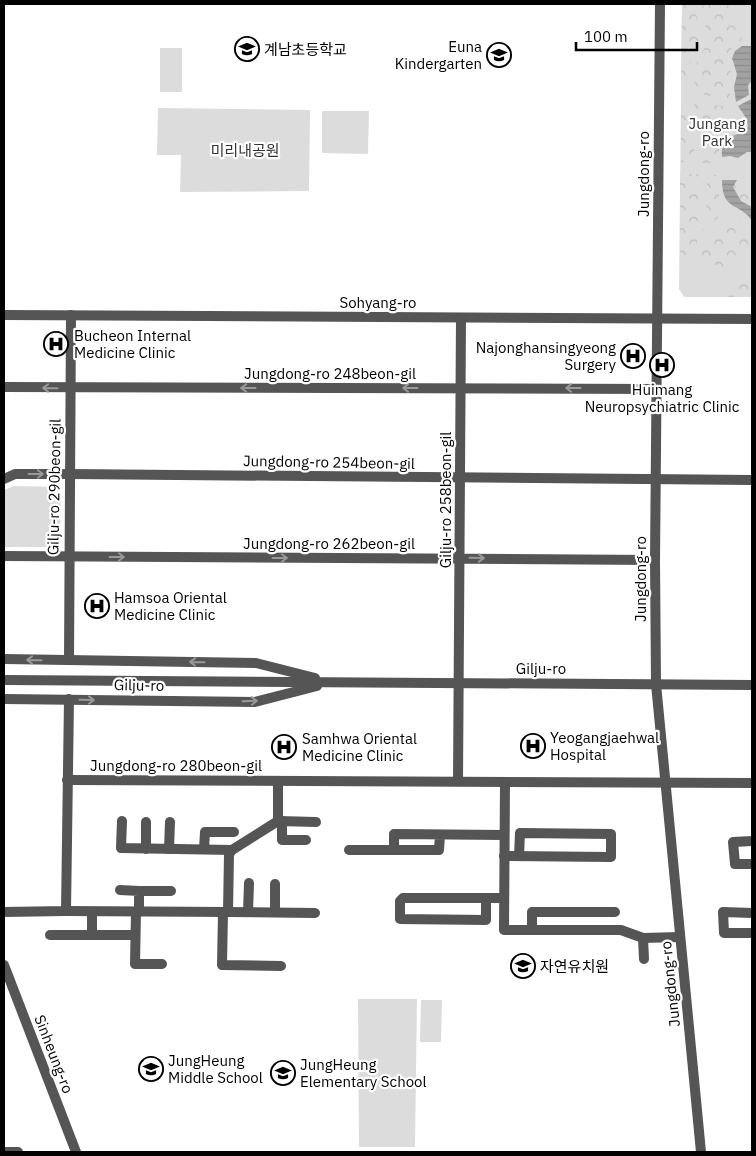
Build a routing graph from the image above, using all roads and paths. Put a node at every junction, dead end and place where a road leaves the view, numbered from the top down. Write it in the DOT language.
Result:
graph roads {
  1 [pos="660,4"];
  2 [pos="4,315"];
  3 [pos="71,315"];
  4 [pos="461,318"];
  5 [pos="657,319"];
  6 [pos="752,319"];
  7 [pos="4,387"];
  8 [pos="70,388"];
  9 [pos="460,388"];
  10 [pos="656,389"];
  11 [pos="70,474"];
  12 [pos="460,478"];
  13 [pos="4,479"];
  14 [pos="656,480"];
  15 [pos="752,480"];
  16 [pos="4,556"];
  17 [pos="68,557"];
  18 [pos="460,558"];
  19 [pos="655,560"];
  20 [pos="4,659"];
  21 [pos="69,660"];
  22 [pos="4,680"];
  23 [pos="330,682"];
  24 [pos="459,683"];
  25 [pos="656,684"];
  26 [pos="752,685"];
  27 [pos="4,699"];
  28 [pos="69,699"];
  29 [pos="67,780"];
  30 [pos="278,781"];
  31 [pos="458,782"];
  32 [pos="505,782"];
  33 [pos="666,782"];
  34 [pos="752,783"];
  35 [pos="122,821"];
  36 [pos="280,821"];
  37 [pos="146,822"];
  38 [pos="170,822"];
  39 [pos="316,822"];
  40 [pos="234,832"];
  41 [pos="440,835"];
  42 [pos="504,835"];
  43 [pos="306,840"];
  44 [pos="752,841"];
  45 [pos="146,849"];
  46 [pos="169,849"];
  47 [pos="204,849"];
  48 [pos="232,850"];
  49 [pos="348,850"];
  50 [pos="394,850"];
  51 [pos="504,856"];
  52 [pos="519,856"];
  53 [pos="752,864"];
  54 [pos="249,883"];
  55 [pos="275,884"];
  56 [pos="120,890"];
  57 [pos="139,891"];
  58 [pos="171,891"];
  59 [pos="486,898"];
  60 [pos="504,898"];
  61 [pos="66,911"];
  62 [pos="4,912"];
  63 [pos="92,912"];
  64 [pos="137,912"];
  65 [pos="226,912"];
  66 [pos="248,912"];
  67 [pos="275,912"];
  68 [pos="315,912"];
  69 [pos="615,912"];
  70 [pos="752,913"];
  71 [pos="532,930"];
  72 [pos="752,933"];
  73 [pos="135,934"];
  74 [pos="50,935"];
  75 [pos="92,935"];
  76 [pos="680,937"];
  77 [pos="643,938"];
  78 [pos="644,959"];
  79 [pos="162,964"];
  80 [pos="4,966"];
  81 [pos="282,966"];
  82 [pos="4,1152"];
  83 [pos="18,1152"];
  84 [pos="76,1152"];
  85 [pos="701,1152"];
  1 -- 5 [label="street, Jungdong-ro"];
  2 -- 3 [label="street, Sohyang-ro"];
  3 -- 4 [label="street, Sohyang-ro"];
  3 -- 8 [label="street, Gilju-ro 290beon-gil"];
  4 -- 5 [label="street, Sohyang-ro"];
  4 -- 9 [label="street, Gilju-ro 258beon-gil"];
  5 -- 6 [label="street, Sohyang-ro"];
  5 -- 10 [label="street, Jungdong-ro"];
  8 -- 7 [label="street, Jungdong-ro 248beon-gil, one-way"];
  9 -- 8 [label="street, Jungdong-ro 248beon-gil, one-way"];
  8 -- 11 [label="street, Gilju-ro 290beon-gil"];
  10 -- 9 [label="street, Jungdong-ro 248beon-gil, one-way"];
  9 -- 12 [label="street, Gilju-ro 258beon-gil"];
  10 -- 14 [label="street, Jungdong-ro"];
  11 -- 12 [label="street, Jungdong-ro 254beon-gil"];
  13 -- 11 [label="street, Jungdong-ro 254beon-gil, one-way"];
  11 -- 17 [label="street, Gilju-ro 290beon-gil"];
  12 -- 14 [label="street, Jungdong-ro 254beon-gil"];
  12 -- 18 [label="street, Gilju-ro 258beon-gil"];
  14 -- 15 [label="street, Jungdong-ro 254beon-gil"];
  14 -- 19 [label="street, Jungdong-ro"];
  16 -- 17 [label="street, Jungdong-ro 262beon-gil"];
  17 -- 18 [label="street, Jungdong-ro 262beon-gil, one-way"];
  17 -- 21 [label="street, Gilju-ro 290beon-gil"];
  18 -- 19 [label="street, Jungdong-ro 262beon-gil, one-way"];
  18 -- 24 [label="street, Gilju-ro 258beon-gil"];
  19 -- 25 [label="street, Jungdong-ro"];
  21 -- 20 [label="street, Gilju-ro, one-way"];
  23 -- 21 [label="street, Gilju-ro, one-way"];
  22 -- 23 [label="street, Gilju-ro"];
  23 -- 24 [label="street, Gilju-ro"];
  28 -- 23 [label="street, Gilju-ro, one-way"];
  24 -- 25 [label="street, Gilju-ro"];
  24 -- 31 [label="street, Gilju-ro 258beon-gil"];
  25 -- 26 [label="street, Gilju-ro"];
  25 -- 33 [label="street, Jungdong-ro"];
  27 -- 28 [label="street, Gilju-ro"];
  28 -- 29 [label="street, Jungdong-ro 280beon-gil"];
  29 -- 30 [label="street, Jungdong-ro 280beon-gil"];
  29 -- 61 [label="street"];
  30 -- 31 [label="street, Jungdong-ro 280beon-gil"];
  30 -- 36 [label="street"];
  31 -- 32 [label="street, Jungdong-ro 280beon-gil"];
  32 -- 33 [label="street, Jungdong-ro 280beon-gil"];
  32 -- 42 [label="street"];
  33 -- 34 [label="street, Jungdong-ro 280beon-gil"];
  33 -- 76 [label="street, Jungdong-ro"];
  35 -- 45 [label="street"];
  36 -- 39 [label="street"];
  36 -- 43 [label="street"];
  36 -- 48 [label="street"];
  37 -- 45 [label="street"];
  38 -- 46 [label="street"];
  40 -- 47 [label="street"];
  41 -- 42 [label="street"];
  41 -- 50 [label="street"];
  41 -- 50 [label="street"];
  42 -- 51 [label="street"];
  44 -- 53 [label="street"];
  45 -- 46 [label="street"];
  46 -- 47 [label="street"];
  47 -- 48 [label="street"];
  48 -- 65 [label="street"];
  49 -- 50 [label="street"];
  51 -- 52 [label="street"];
  51 -- 60 [label="street"];
  52 -- 52 [label="street"];
  54 -- 66 [label="street"];
  55 -- 67 [label="street"];
  56 -- 57 [label="street"];
  57 -- 58 [label="street"];
  57 -- 64 [label="street"];
  59 -- 59 [label="street"];
  59 -- 60 [label="street"];
  60 -- 71 [label="street"];
  61 -- 62 [label="street"];
  61 -- 63 [label="street"];
  63 -- 64 [label="street"];
  63 -- 75 [label="street"];
  64 -- 65 [label="street"];
  64 -- 73 [label="street"];
  65 -- 66 [label="street"];
  65 -- 81 [label="street"];
  66 -- 67 [label="street"];
  67 -- 68 [label="street"];
  69 -- 71 [label="street"];
  70 -- 72 [label="street"];
  71 -- 77 [label="street"];
  73 -- 75 [label="street"];
  73 -- 79 [label="street"];
  74 -- 75 [label="street"];
  76 -- 77 [label="street"];
  76 -- 85 [label="street, Jungdong-ro"];
  77 -- 78 [label="street"];
  80 -- 84 [label="street, Sinheung-ro"];
  82 -- 83 [label="street"];
}
